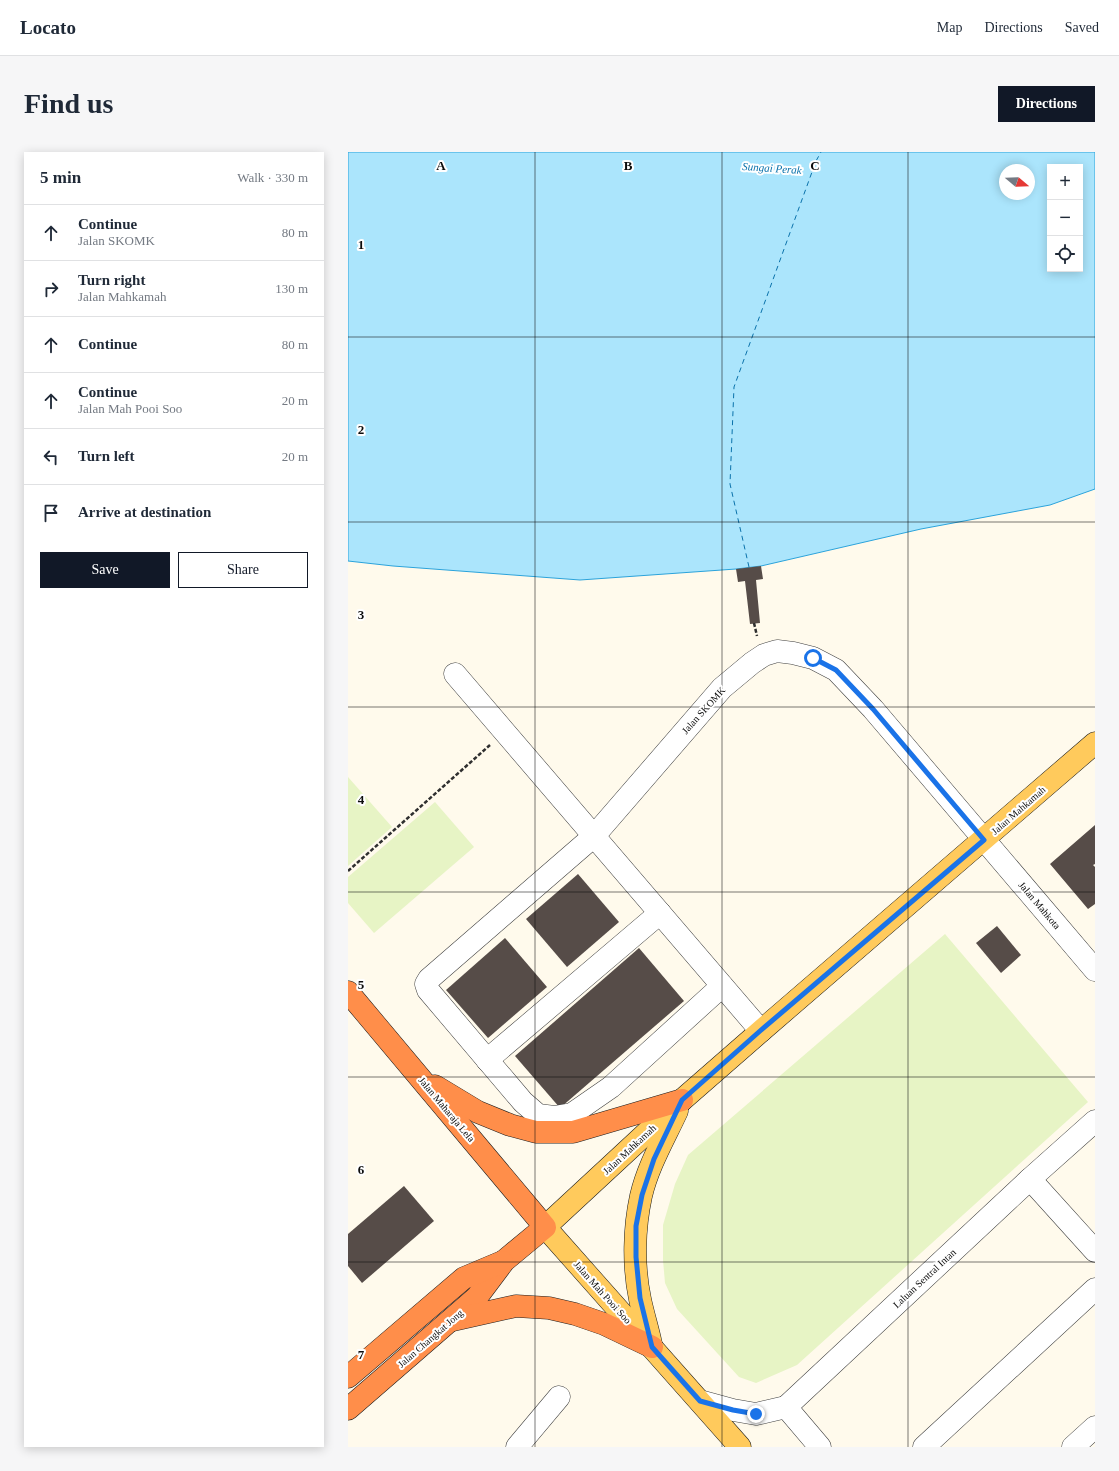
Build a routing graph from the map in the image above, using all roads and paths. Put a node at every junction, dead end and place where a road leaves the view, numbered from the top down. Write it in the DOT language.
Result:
graph roads {
  1 [pos="455,674"];
  2 [pos="505,732"];
  3 [pos="1095,743"];
  4 [pos="594,836"];
  5 [pos="984,840"];
  6 [pos="348,871"];
  7 [pos="660,914"];
  8 [pos="1095,970"];
  9 [pos="722,986"];
  10 [pos="348,992"];
  11 [pos="760,1031"];
  12 [pos="487,1060"];
  13 [pos="422,1079"];
  14 [pos="682,1100"];
  15 [pos="1095,1121"];
  16 [pos="1030,1179"];
  17 [pos="545,1227"];
  18 [pos="1095,1251"];
  19 [pos="504,1261"];
  20 [pos="1095,1289"];
  21 [pos="450,1321"];
  22 [pos="652,1347"];
  23 [pos="348,1377"];
  24 [pos="559,1397"];
  25 [pos="700,1401"];
  26 [pos="786,1407"];
  27 [pos="348,1409"];
  28 [pos="1095,1427"];
  29 [pos="517,1447"];
  30 [pos="740,1447"];
  31 [pos="820,1447"];
  32 [pos="924,1447"];
  33 [pos="1073,1447"];
  1 -- 2 [label="street"];
  2 -- 4 [label="street"];
  2 -- 6 [label="path"];
  3 -- 5 [label="main road, Jalan Mahkamah"];
  4 -- 5 [label="street, Jalan SKOMK"];
  4 -- 7 [label="street"];
  4 -- 12 [label="street, Jalan SKOMK"];
  5 -- 8 [label="street, Jalan Mahkota"];
  5 -- 11 [label="main road, Jalan Mahkamah"];
  7 -- 9 [label="street"];
  7 -- 12 [label="street"];
  9 -- 11 [label="street"];
  9 -- 12 [label="street"];
  10 -- 13 [label="highway, Jalan Maharaja Lela"];
  11 -- 14 [label="main road, Jalan Mahkamah"];
  13 -- 14 [label="highway"];
  13 -- 17 [label="highway, Jalan Maharaja Lela"];
  14 -- 17 [label="main road, Jalan Mahkamah"];
  14 -- 22 [label="main road"];
  15 -- 16 [label="street, Laluan Sentral Intan"];
  16 -- 18 [label="street"];
  16 -- 26 [label="street, Laluan Sentral Intan"];
  17 -- 19 [label="highway, Jalan Changkat Jong"];
  17 -- 22 [label="main road, Jalan Mah Pooi Soo"];
  19 -- 21 [label="highway, Jalan Changkat Jong"];
  19 -- 23 [label="highway, Jalan Changkat Jong"];
  20 -- 32 [label="street"];
  21 -- 22 [label="highway"];
  21 -- 27 [label="highway, Jalan Changkat Jong"];
  22 -- 25 [label="main road, Jalan Mah Pooi Soo"];
  24 -- 29 [label="street"];
  25 -- 26 [label="street"];
  25 -- 30 [label="main road, Jalan Mah Pooi Soo"];
  26 -- 31 [label="street"];
  28 -- 33 [label="street"];
}
